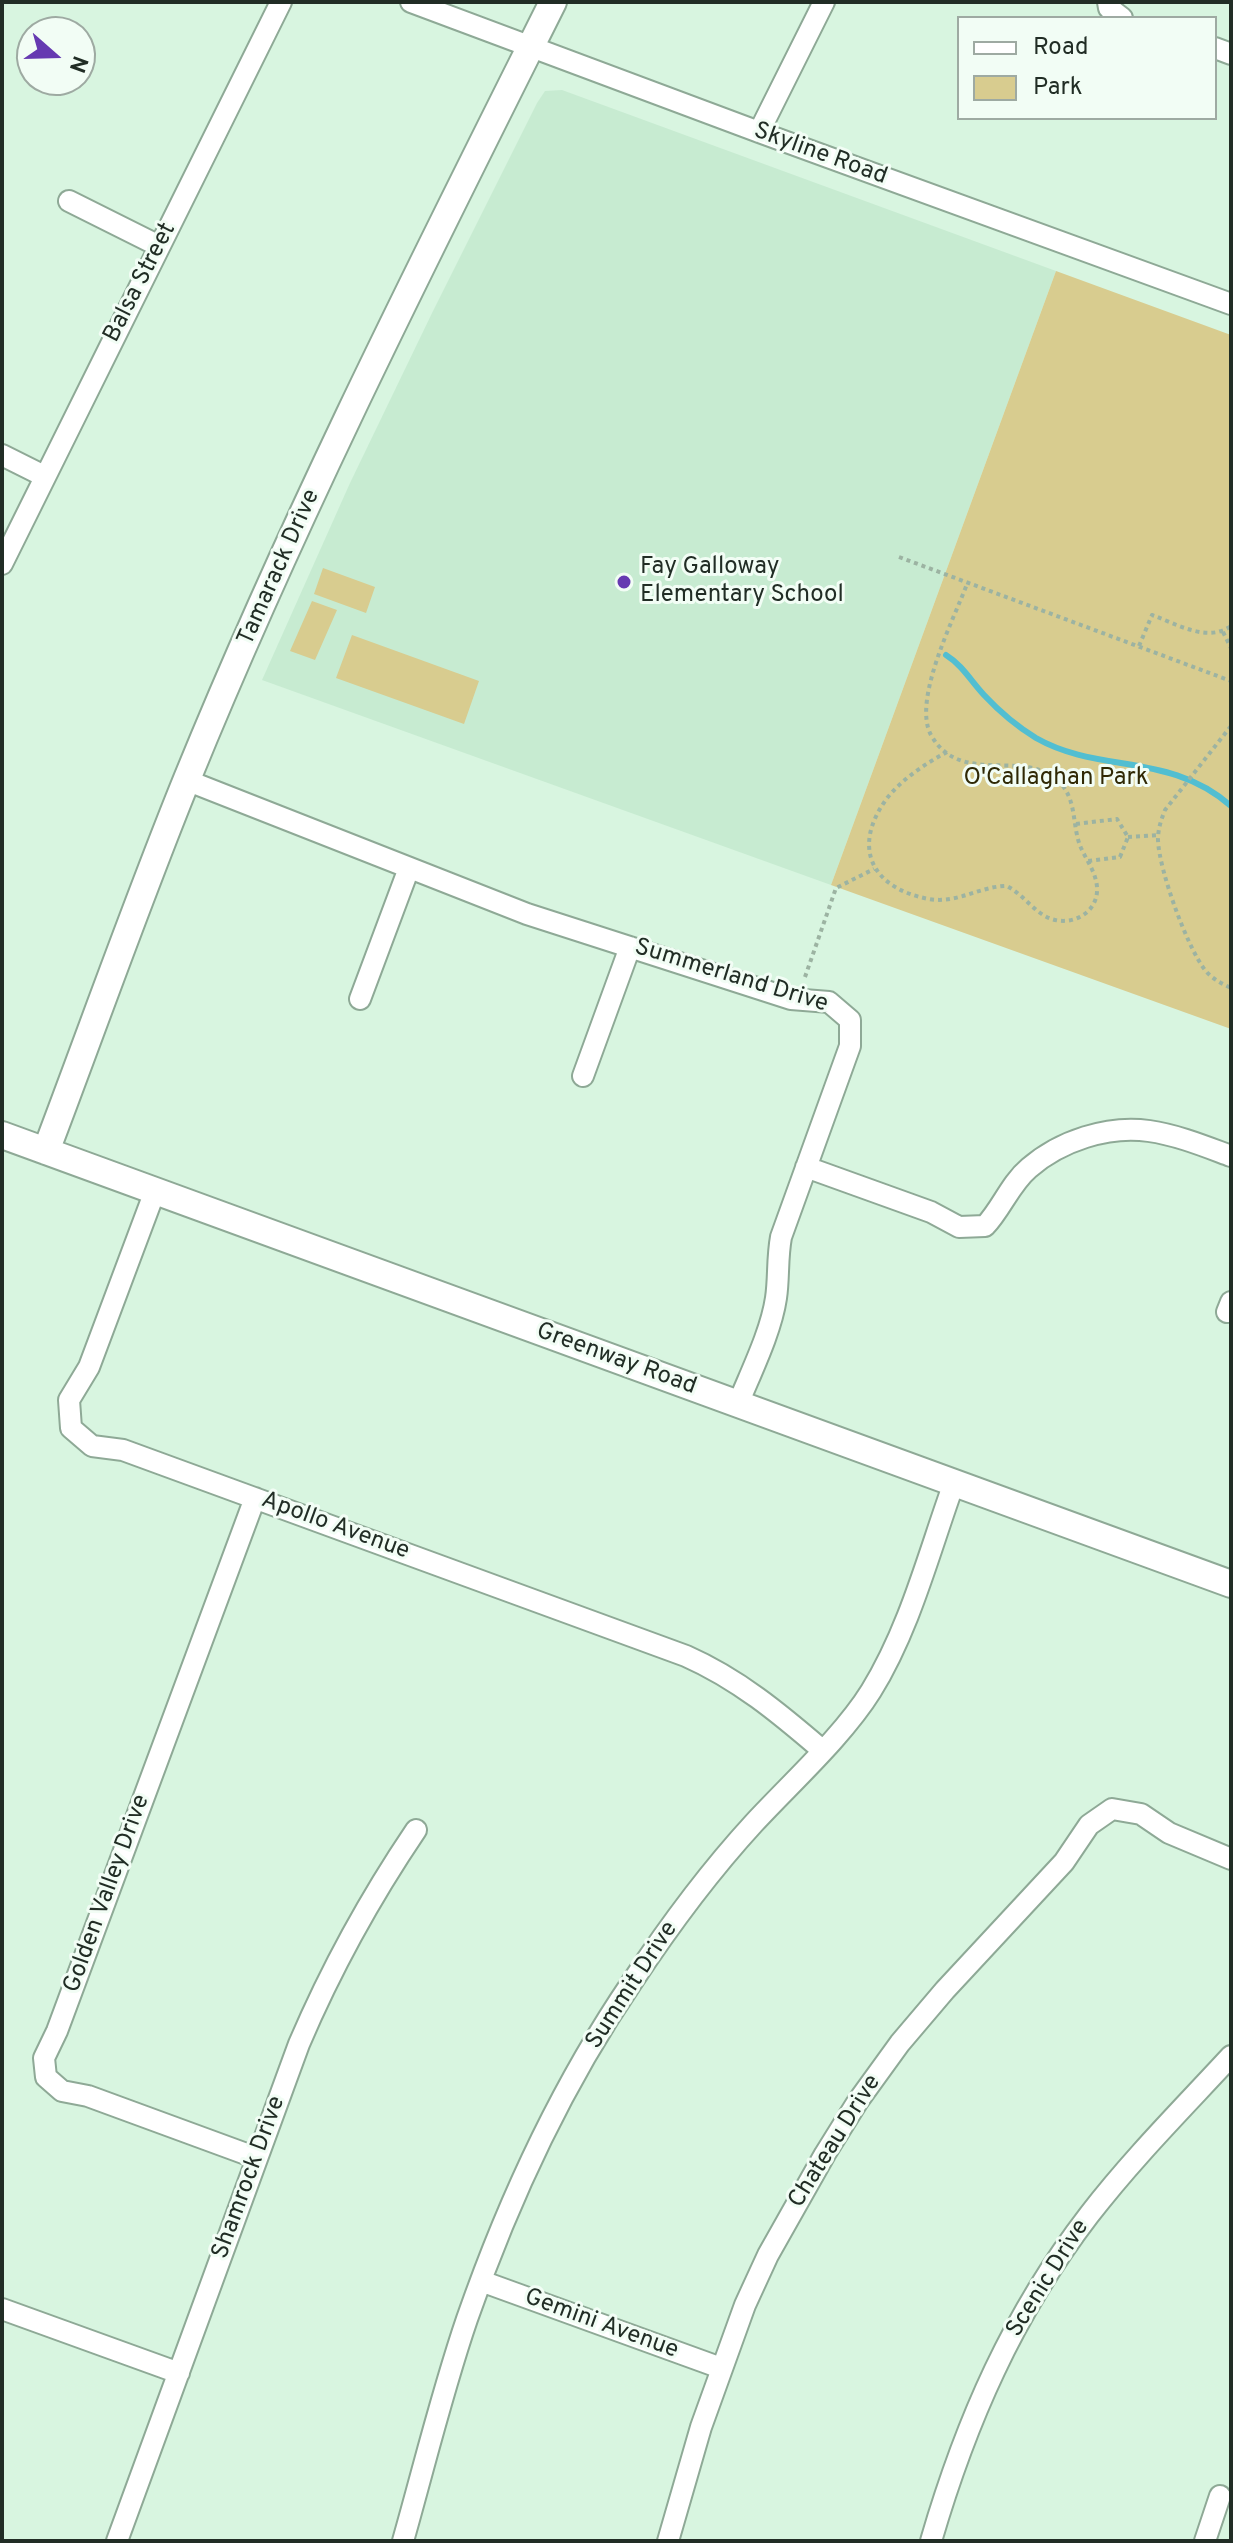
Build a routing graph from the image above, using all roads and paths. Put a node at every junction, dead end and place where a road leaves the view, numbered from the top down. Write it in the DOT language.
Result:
graph roads {
  1 [pos="281,2"];
  2 [pos="411,2"];
  3 [pos="553,2"];
  4 [pos="824,2"];
  5 [pos="530,48"];
  6 [pos="759,132"];
  7 [pos="69,201"];
  8 [pos="159,246"];
  9 [pos="1231,304"];
  10 [pos="2,455"];
  11 [pos="44,476"];
  12 [pos="899,557"];
  13 [pos="2,564"];
  14 [pos="967,584"];
  15 [pos="1231,626"];
  16 [pos="1223,632"];
  17 [pos="1139,647"];
  18 [pos="1231,648"];
  19 [pos="1231,681"];
  20 [pos="1231,726"];
  21 [pos="947,752"];
  22 [pos="186,780"];
  23 [pos="1076,824"];
  24 [pos="1159,835"];
  25 [pos="1128,837"];
  26 [pos="1088,861"];
  27 [pos="409,868"];
  28 [pos="874,869"];
  29 [pos="630,947"];
  30 [pos="805,977"];
  31 [pos="1231,988"];
  32 [pos="360,999"];
  33 [pos="583,1076"];
  34 [pos="2,1135"];
  35 [pos="46,1151"];
  36 [pos="1231,1156"];
  37 [pos="806,1167"];
  38 [pos="155,1191"];
  39 [pos="738,1404"];
  40 [pos="954,1483"];
  41 [pos="255,1498"];
  42 [pos="1231,1584"];
  43 [pos="822,1750"];
  44 [pos="416,1830"];
  45 [pos="1231,1859"];
  46 [pos="1231,2056"];
  47 [pos="257,2158"];
  48 [pos="481,2281"];
  49 [pos="2,2309"];
  50 [pos="721,2368"];
  51 [pos="179,2373"];
  52 [pos="1220,2496"];
  53 [pos="117,2541"];
  54 [pos="403,2541"];
  55 [pos="668,2541"];
  56 [pos="931,2541"];
  57 [pos="1205,2541"];
  1 -- 8 [label="street, Balsa Street"];
  2 -- 5 [label="street, Skyline Road"];
  3 -- 5 [label="street, Tamarack Drive"];
  4 -- 6 [label="street"];
  5 -- 6 [label="street, Skyline Road"];
  5 -- 22 [label="street, Tamarack Drive"];
  6 -- 9 [label="street, Skyline Road"];
  7 -- 8 [label="street"];
  8 -- 11 [label="street, Balsa Street"];
  10 -- 11 [label="street"];
  11 -- 13 [label="street, Balsa Street"];
  12 -- 14 [label="path"];
  14 -- 17 [label="path"];
  14 -- 21 [label="path"];
  15 -- 16 [label="path"];
  16 -- 17 [label="path"];
  16 -- 18 [label="path"];
  17 -- 19 [label="path"];
  20 -- 24 [label="path"];
  21 -- 23 [label="path"];
  21 -- 28 [label="path"];
  22 -- 27 [label="street, Summerland Drive"];
  22 -- 35 [label="street, Tamarack Drive"];
  23 -- 25 [label="path"];
  23 -- 26 [label="path"];
  24 -- 25 [label="path"];
  24 -- 31 [label="path"];
  25 -- 26 [label="path"];
  26 -- 28 [label="path"];
  27 -- 29 [label="street, Summerland Drive"];
  27 -- 32 [label="street"];
  28 -- 30 [label="path"];
  29 -- 33 [label="street"];
  29 -- 37 [label="street, Summerland Drive"];
  34 -- 35 [label="street, Greenway Road"];
  35 -- 38 [label="street, Greenway Road"];
  36 -- 37 [label="street"];
  37 -- 39 [label="street, Summerland Drive"];
  38 -- 39 [label="street, Greenway Road"];
  38 -- 41 [label="street, Apollo Avenue"];
  39 -- 40 [label="street, Greenway Road"];
  40 -- 42 [label="street, Greenway Road"];
  40 -- 43 [label="street, Summit Drive"];
  41 -- 43 [label="street, Apollo Avenue"];
  41 -- 47 [label="street, Golden Valley Drive"];
  43 -- 48 [label="street, Summit Drive"];
  44 -- 47 [label="street, Shamrock Drive"];
  45 -- 50 [label="street, Chateau Drive"];
  46 -- 56 [label="street, Scenic Drive"];
  47 -- 51 [label="street, Shamrock Drive"];
  48 -- 50 [label="street, Gemini Avenue"];
  48 -- 54 [label="street, Summit Drive"];
  49 -- 51 [label="street"];
  50 -- 55 [label="street, Chateau Drive"];
  51 -- 53 [label="street, Shamrock Drive"];
  52 -- 57 [label="street"];
}
